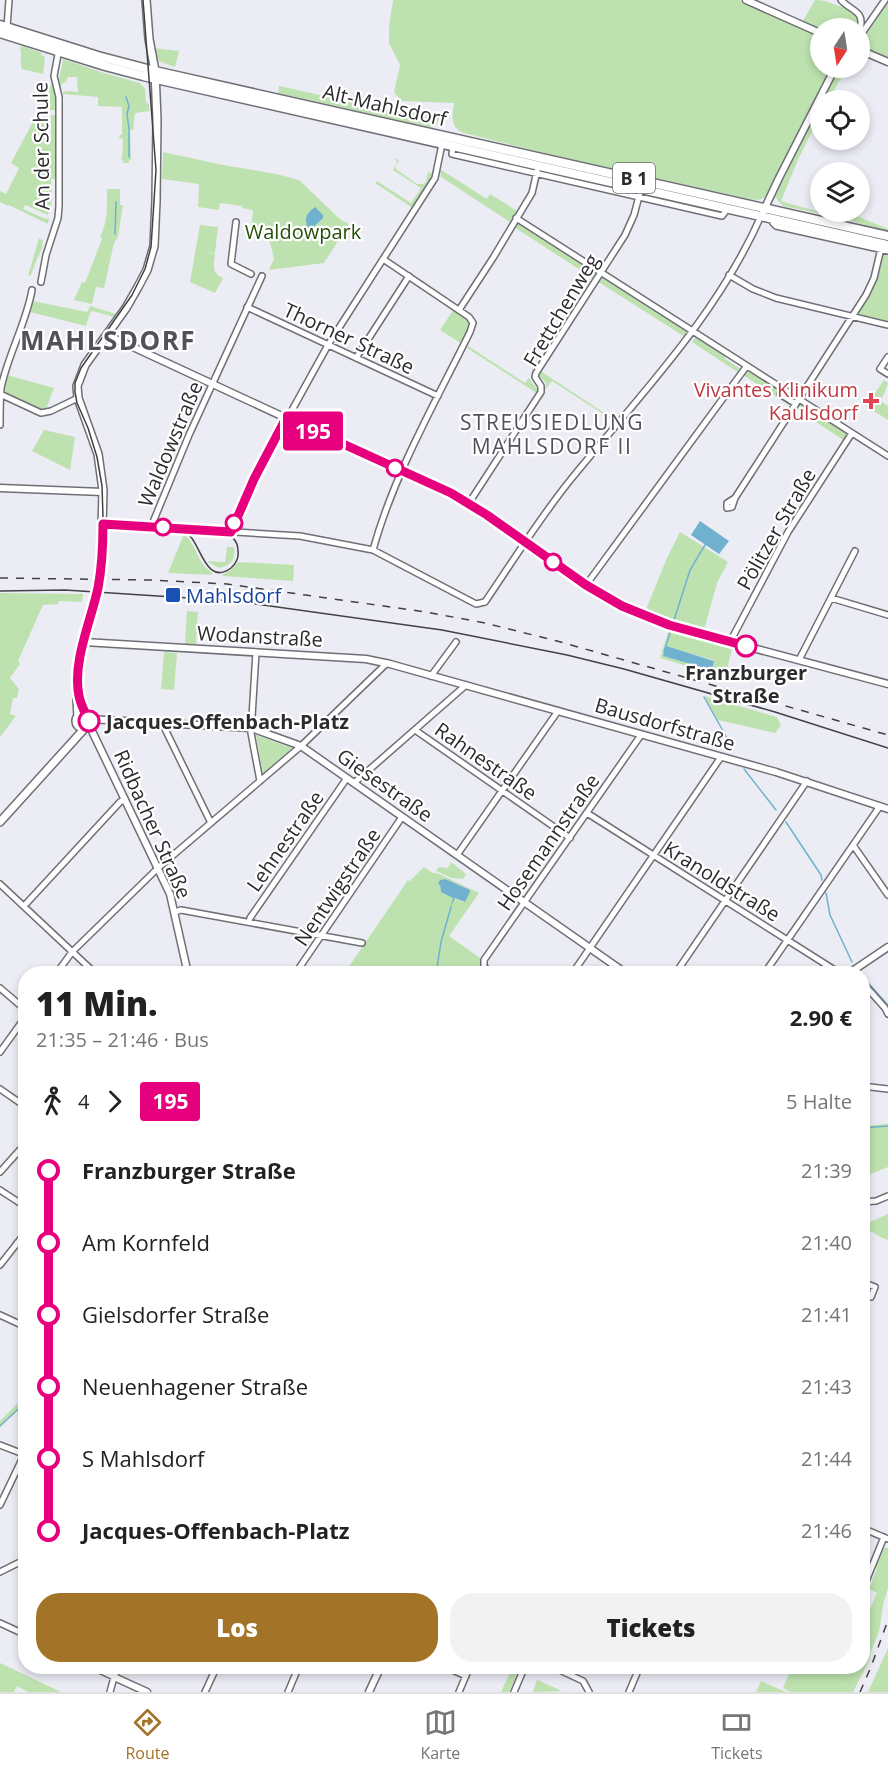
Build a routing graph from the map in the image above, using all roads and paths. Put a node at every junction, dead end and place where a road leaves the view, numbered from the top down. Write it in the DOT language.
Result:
graph roads {
  1 [pos="9,0"];
  2 [pos="146,0"];
  3 [pos="746,0"];
  4 [pos="842,0"];
  5 [pos="885,0"];
  6 [pos="861,18"];
  7 [pos="870,22"];
  8 [pos="2,28"];
  9 [pos="810,29"];
  10 [pos="60,48"];
  11 [pos="870,54"];
  12 [pos="888,62"];
  13 [pos="155,75"];
  14 [pos="831,78"];
  15 [pos="442,144"];
  16 [pos="537,169"];
  17 [pos="640,193"];
  18 [pos="763,212"];
  19 [pos="516,218"];
  20 [pos="236,222"];
  21 [pos="885,245"];
  22 [pos="383,259"];
  23 [pos="600,272"];
  24 [pos="251,274"];
  25 [pos="729,275"];
  26 [pos="262,276"];
  27 [pos="409,276"];
  28 [pos="41,282"];
  29 [pos="32,290"];
  30 [pos="247,307"];
  31 [pos="459,310"];
  32 [pos="853,317"];
  33 [pos="888,325"];
  34 [pos="693,332"];
  35 [pos="107,335"];
  36 [pos="328,345"];
  37 [pos="888,357"];
  38 [pos="356,358"];
  39 [pos="746,367"];
  40 [pos="888,374"];
  41 [pos="212,384"];
  42 [pos="0,394"];
  43 [pos="438,396"];
  44 [pos="78,398"];
  45 [pos="798,402"];
  46 [pos="286,418"];
  47 [pos="0,425"];
  48 [pos="852,433"];
  49 [pos="888,456"];
  50 [pos="402,471"];
  51 [pos="0,488"];
  52 [pos="103,492"];
  53 [pos="735,498"];
  54 [pos="469,503"];
  55 [pos="106,524"];
  56 [pos="151,526"];
  57 [pos="231,532"];
  58 [pos="526,542"];
  59 [pos="373,550"];
  60 [pos="855,552"];
  61 [pos="586,585"];
  62 [pos="831,598"];
  63 [pos="888,615"];
  64 [pos="84,642"];
  65 [pos="456,642"];
  66 [pos="730,642"];
  67 [pos="256,652"];
  68 [pos="799,660"];
  69 [pos="387,663"];
  70 [pos="431,676"];
  71 [pos="888,684"];
  72 [pos="466,685"];
  73 [pos="558,711"];
  74 [pos="83,721"];
  75 [pos="165,723"];
  76 [pos="251,728"];
  77 [pos="415,730"];
  78 [pos="641,735"];
  79 [pos="301,746"];
  80 [pos="722,757"];
  81 [pos="347,778"];
  82 [pos="260,781"];
  83 [pos="807,781"];
  84 [pos="354,783"];
  85 [pos="502,791"];
  86 [pos="125,799"];
  87 [pos="880,806"];
  88 [pos="888,809"];
  89 [pos="587,813"];
  90 [pos="402,817"];
  91 [pos="0,822"];
  92 [pos="211,823"];
  93 [pos="570,838"];
  94 [pos="853,845"];
  95 [pos="457,855"];
  96 [pos="654,856"];
  97 [pos="158,868"];
  98 [pos="0,884"];
  99 [pos="888,895"];
  100 [pos="725,901"];
  101 [pos="525,903"];
  102 [pos="24,906"];
  103 [pos="174,912"];
  104 [pos="249,922"];
  105 [pos="321,936"];
  106 [pos="788,940"];
  107 [pos="362,943"];
  108 [pos="888,947"];
  109 [pos="590,948"];
  110 [pos="72,952"];
  111 [pos="62,966"];
  112 [pos="87,966"];
  113 [pos="186,966"];
  114 [pos="301,966"];
  115 [pos="484,966"];
  116 [pos="578,966"];
  117 [pos="616,966"];
  118 [pos="680,966"];
  119 [pos="770,966"];
  120 [pos="829,966"];
  121 [pos="862,966"];
  122 [pos="0,988"];
  123 [pos="870,991"];
  124 [pos="18,1003"];
  125 [pos="888,1014"];
  126 [pos="18,1027"];
  127 [pos="0,1052"];
  128 [pos="870,1087"];
  129 [pos="0,1089"];
  130 [pos="888,1089"];
  131 [pos="18,1101"];
  132 [pos="18,1152"];
  133 [pos="0,1172"];
  134 [pos="0,1190"];
  135 [pos="888,1196"];
  136 [pos="870,1201"];
  137 [pos="18,1202"];
  138 [pos="17,1243"];
  139 [pos="0,1264"];
  140 [pos="870,1285"];
  141 [pos="870,1297"];
  142 [pos="0,1315"];
  143 [pos="18,1323"];
  144 [pos="0,1445"];
  145 [pos="18,1452"];
  146 [pos="18,1469"];
  147 [pos="0,1505"];
  148 [pos="870,1531"];
  149 [pos="886,1538"];
  150 [pos="18,1563"];
  151 [pos="0,1572"];
  152 [pos="870,1573"];
  153 [pos="0,1623"];
  154 [pos="18,1631"];
  155 [pos="108,1674"];
  156 [pos="115,1674"];
  157 [pos="213,1674"];
  158 [pos="296,1674"];
  159 [pos="377,1674"];
  160 [pos="462,1674"];
  161 [pos="522,1674"];
  162 [pos="569,1674"];
  163 [pos="637,1674"];
  164 [pos="466,1676"];
  165 [pos="114,1677"];
  166 [pos="110,1692"];
  167 [pos="147,1692"];
  168 [pos="205,1692"];
  169 [pos="288,1692"];
  170 [pos="369,1692"];
  171 [pos="459,1692"];
  172 [pos="514,1692"];
  173 [pos="589,1692"];
  174 [pos="629,1692"];
  1 -- 8 [label="street"];
  2 -- 13 [label="main road"];
  3 -- 9 [label="street"];
  4 -- 6 [label="street"];
  5 -- 7 [label="street"];
  8 -- 10 [label="main road, Alt-Mahlsdorf / B 1"];
  10 -- 13 [label="main road, Alt-Mahlsdorf / B 1"];
  10 -- 28 [label="street, An der Schule"];
  11 -- 12 [label="street"];
  13 -- 15 [label="main road, Alt-Mahlsdorf / B 1"];
  13 -- 18 [label="main road, Alt-Mahlsdorf / B 1"];
  13 -- 35 [label="main road"];
  14 -- 18 [label="street"];
  15 -- 16 [label="main road, Alt-Mahlsdorf / B 1"];
  15 -- 22 [label="street"];
  16 -- 17 [label="main road, Alt-Mahlsdorf / B 1"];
  16 -- 19 [label="street"];
  17 -- 18 [label="main road, Alt-Mahlsdorf / B 1"];
  17 -- 23 [label="street, Frettchenweg"];
  18 -- 21 [label="main road, B 1"];
  18 -- 21 [label="main road, B 1"];
  18 -- 25 [label="street"];
  19 -- 23 [label="street"];
  19 -- 31 [label="street"];
  20 -- 24 [label="street"];
  21 -- 32 [label="street"];
  22 -- 27 [label="street"];
  22 -- 36 [label="street"];
  23 -- 34 [label="street"];
  23 -- 54 [label="street, Frettchenweg"];
  25 -- 32 [label="street"];
  25 -- 34 [label="street"];
  26 -- 30 [label="street, Waldowstraße"];
  27 -- 31 [label="street"];
  27 -- 38 [label="street"];
  29 -- 42 [label="street"];
  30 -- 36 [label="street, Thorner Straße"];
  30 -- 41 [label="street, Waldowstraße"];
  31 -- 43 [label="street"];
  32 -- 33 [label="street"];
  32 -- 45 [label="street"];
  34 -- 39 [label="street"];
  34 -- 58 [label="street"];
  35 -- 41 [label="street"];
  35 -- 44 [label="main road"];
  36 -- 38 [label="street, Thorner Straße"];
  36 -- 46 [label="street"];
  37 -- 40 [label="street"];
  38 -- 43 [label="street, Thorner Straße"];
  39 -- 45 [label="street"];
  39 -- 61 [label="street"];
  41 -- 46 [label="street"];
  41 -- 56 [label="street, Waldowstraße"];
  42 -- 44 [label="street"];
  42 -- 47 [label="street"];
  43 -- 50 [label="street"];
  44 -- 52 [label="main road"];
  45 -- 48 [label="street"];
  45 -- 53 [label="street"];
  46 -- 50 [label="street"];
  46 -- 57 [label="street"];
  48 -- 49 [label="street"];
  48 -- 66 [label="street, Pölitzer Straße"];
  50 -- 54 [label="street"];
  50 -- 59 [label="street"];
  51 -- 52 [label="street"];
  52 -- 55 [label="main road"];
  54 -- 58 [label="street"];
  55 -- 56 [label="street"];
  55 -- 64 [label="main road"];
  56 -- 57 [label="street"];
  57 -- 59 [label="street"];
  58 -- 59 [label="street"];
  58 -- 61 [label="street"];
  60 -- 62 [label="street"];
  61 -- 66 [label="street"];
  62 -- 63 [label="street"];
  62 -- 68 [label="street"];
  64 -- 67 [label="street, Wodanstraße"];
  64 -- 74 [label="main road"];
  65 -- 70 [label="street"];
  66 -- 68 [label="street"];
  67 -- 69 [label="street, Wodanstraße"];
  67 -- 76 [label="street"];
  68 -- 71 [label="street"];
  69 -- 70 [label="street, Wodanstraße"];
  69 -- 79 [label="street"];
  70 -- 72 [label="street, Bausdorfstraße"];
  72 -- 73 [label="street, Bausdorfstraße"];
  72 -- 77 [label="street"];
  73 -- 78 [label="street, Bausdorfstraße"];
  73 -- 85 [label="street"];
  74 -- 75 [label="street, Giesestraße"];
  74 -- 86 [label="street, Ridbacher Straße"];
  74 -- 91 [label="main road"];
  75 -- 76 [label="street, Giesestraße"];
  75 -- 92 [label="street"];
  76 -- 79 [label="street, Giesestraße"];
  76 -- 82 [label="street"];
  77 -- 84 [label="street"];
  77 -- 85 [label="street, Rahnestraße"];
  78 -- 80 [label="street, Bausdorfstraße"];
  78 -- 89 [label="street, Hosemannstraße"];
  79 -- 81 [label="street, Giesestraße"];
  79 -- 82 [label="street"];
  80 -- 83 [label="street, Bausdorfstraße"];
  80 -- 96 [label="street"];
  81 -- 84 [label="street, Giesestraße"];
  81 -- 104 [label="street, Lehnestraße"];
  82 -- 92 [label="street"];
  83 -- 87 [label="street, Bausdorfstraße"];
  83 -- 100 [label="street"];
  84 -- 90 [label="street, Giesestraße"];
  85 -- 93 [label="street, Rahnestraße"];
  85 -- 95 [label="street"];
  86 -- 97 [label="street, Ridbacher Straße"];
  86 -- 102 [label="street"];
  87 -- 88 [label="street, Bausdorfstraße"];
  87 -- 94 [label="street"];
  89 -- 93 [label="street, Hosemannstraße"];
  89 -- 96 [label="street, Kranoldstraße"];
  90 -- 95 [label="street, Giesestraße"];
  90 -- 105 [label="street, Nentwigstraße"];
  92 -- 97 [label="street"];
  93 -- 101 [label="street, Hosemannstraße"];
  94 -- 99 [label="street"];
  94 -- 106 [label="street"];
  95 -- 101 [label="street, Giesestraße"];
  96 -- 100 [label="street, Kranoldstraße"];
  96 -- 109 [label="street"];
  97 -- 103 [label="street, Ridbacher Straße"];
  97 -- 110 [label="street"];
  98 -- 102 [label="street"];
  100 -- 106 [label="street, Kranoldstraße"];
  100 -- 118 [label="street"];
  101 -- 109 [label="street, Giesestraße"];
  101 -- 115 [label="street, Hosemannstraße"];
  102 -- 110 [label="street"];
  103 -- 104 [label="street"];
  103 -- 113 [label="street, Ridbacher Straße"];
  104 -- 105 [label="street"];
  105 -- 107 [label="street"];
  105 -- 114 [label="street, Nentwigstraße"];
  106 -- 119 [label="street"];
  106 -- 120 [label="street, Kranoldstraße"];
  108 -- 121 [label="street"];
  109 -- 116 [label="street"];
  109 -- 117 [label="street, Giesestraße"];
  110 -- 111 [label="street"];
  110 -- 112 [label="street"];
  122 -- 124 [label="street"];
  123 -- 125 [label="street"];
  126 -- 127 [label="street"];
  128 -- 130 [label="street"];
  129 -- 131 [label="street"];
  132 -- 133 [label="street"];
  134 -- 137 [label="street"];
  135 -- 136 [label="street"];
  138 -- 139 [label="street"];
  140 -- 141 [label="street"];
  142 -- 143 [label="street"];
  144 -- 145 [label="street"];
  146 -- 147 [label="street"];
  148 -- 149 [label="street"];
  149 -- 152 [label="street"];
  150 -- 151 [label="street"];
  153 -- 154 [label="street"];
  155 -- 165 [label="street"];
  156 -- 165 [label="street"];
  157 -- 168 [label="street"];
  158 -- 169 [label="street"];
  159 -- 170 [label="street"];
  160 -- 164 [label="street"];
  161 -- 172 [label="street"];
  162 -- 173 [label="street"];
  163 -- 174 [label="street"];
  164 -- 171 [label="street"];
  165 -- 166 [label="street"];
  165 -- 167 [label="street"];
}
